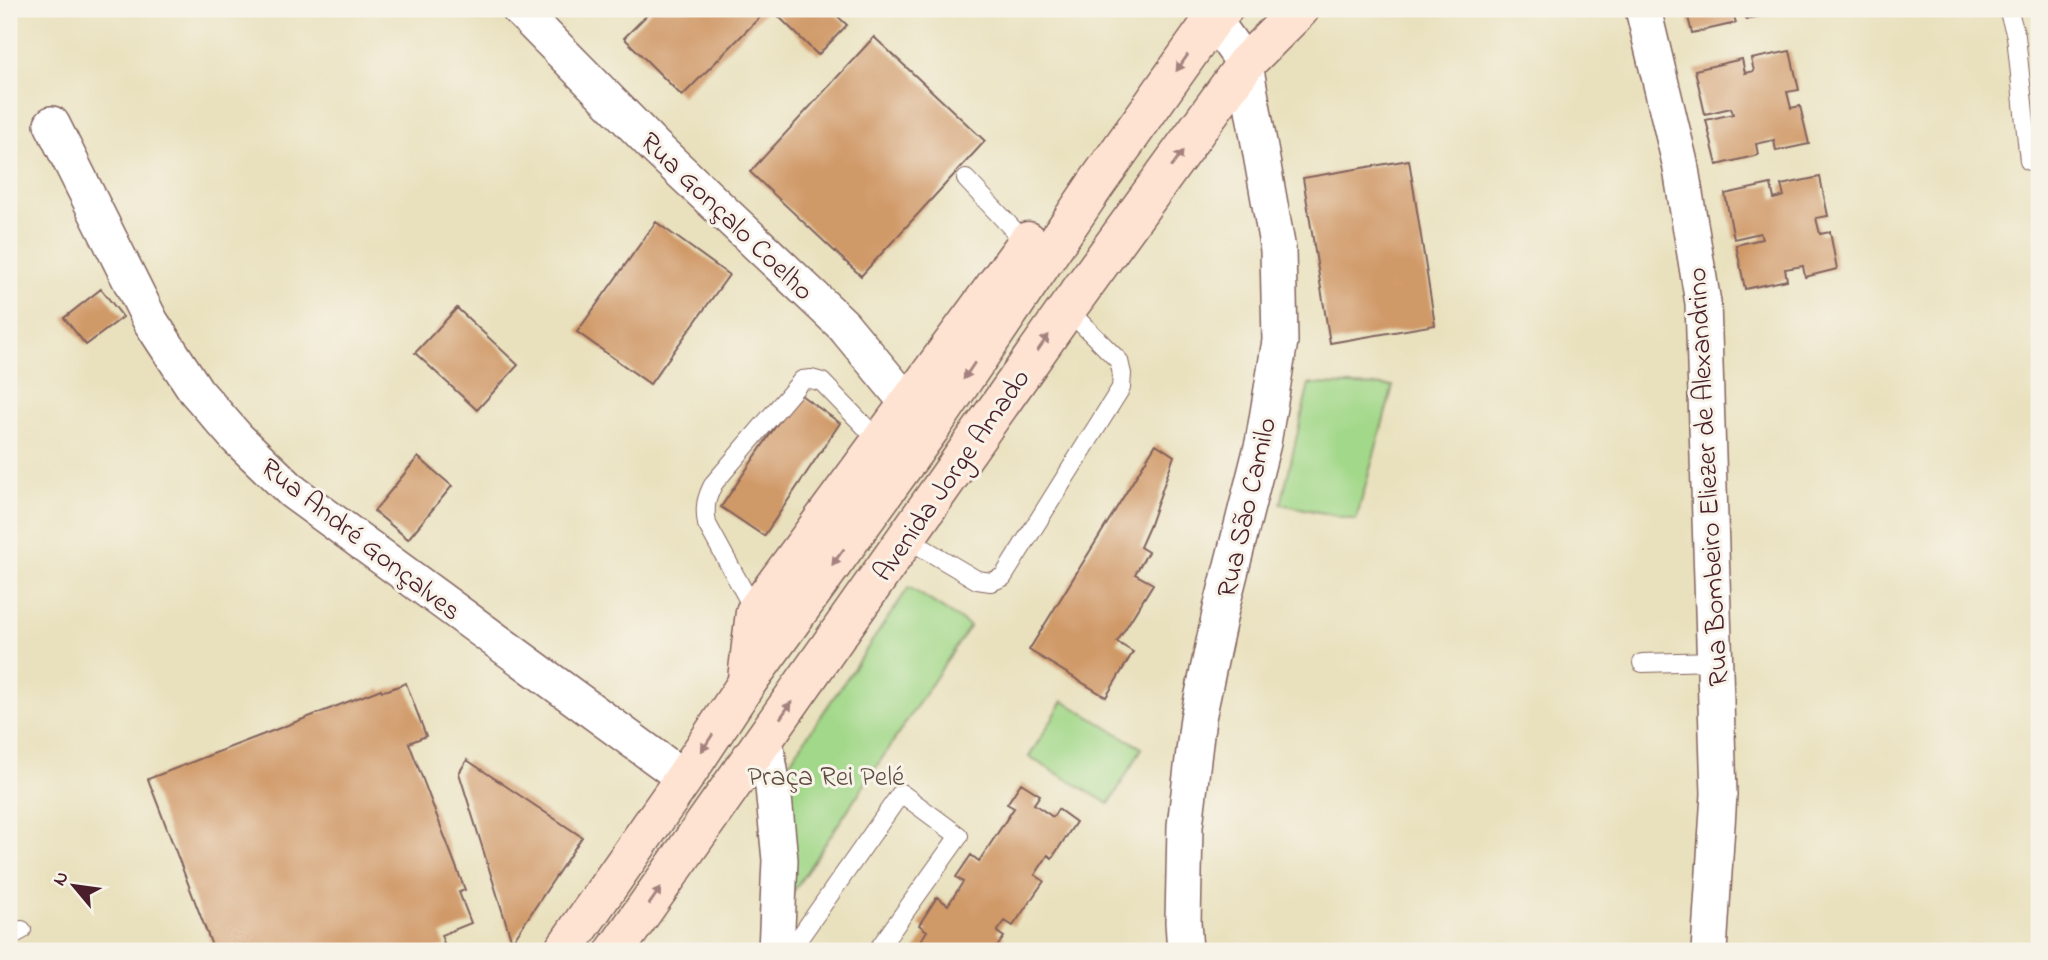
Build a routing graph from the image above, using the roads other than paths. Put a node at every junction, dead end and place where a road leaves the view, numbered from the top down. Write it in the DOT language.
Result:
graph roads {
  1 [pos="519,9"];
  2 [pos="1300,9"];
  3 [pos="1643,9"];
  4 [pos="2008,9"];
  5 [pos="1214,12"];
  6 [pos="1245,64"];
  7 [pos="52,124"];
  8 [pos="2029,161"];
  9 [pos="966,179"];
  10 [pos="1077,212"];
  11 [pos="1117,240"];
  12 [pos="1026,243"];
  13 [pos="1067,309"];
  14 [pos="920,417"];
  15 [pos="880,442"];
  16 [pos="906,538"];
  17 [pos="755,612"];
  18 [pos="1715,661"];
  19 [pos="1642,663"];
  20 [pos="746,684"];
  21 [pos="765,741"];
  22 [pos="684,778"];
  23 [pos="563,951"];
  24 [pos="615,951"];
  25 [pos="776,951"];
  26 [pos="790,951"];
  27 [pos="877,951"];
  28 [pos="1185,951"];
  29 [pos="1709,951"];
  1 -- 14 [label="street, Rua Gonçalo Coelho"];
  2 -- 6 [label="main road, Avenida Jorge Amado"];
  3 -- 18 [label="street, Rua Bombeiro Eliezer de Alexandrino"];
  4 -- 8 [label="lane"];
  5 -- 6 [label="street"];
  5 -- 10 [label="main road, Avenida Jorge Amado, one-way"];
  11 -- 6 [label="main road, Avenida Jorge Amado, one-way"];
  6 -- 28 [label="street, Rua São Camilo"];
  7 -- 22 [label="street, Rua André Gonçalves"];
  9 -- 12 [label="lane"];
  10 -- 11 [label="main road"];
  10 -- 12 [label="main road"];
  10 -- 14 [label="main road, Avenida Jorge Amado, one-way"];
  11 -- 13 [label="main road, Avenida Jorge Amado"];
  12 -- 14 [label="main road"];
  16 -- 13 [label="main road, Avenida Jorge Amado, one-way"];
  13 -- 16 [label="lane"];
  14 -- 15 [label="main road"];
  14 -- 20 [label="main road, Avenida Jorge Amado, one-way"];
  15 -- 17 [label="main road"];
  15 -- 17 [label="lane"];
  21 -- 16 [label="main road, Avenida Jorge Amado, one-way"];
  17 -- 20 [label="main road"];
  18 -- 19 [label="lane"];
  18 -- 29 [label="street, Rua Bombeiro Eliezer de Alexandrino"];
  20 -- 22 [label="main road, Avenida Jorge Amado, one-way"];
  24 -- 21 [label="main road, Avenida Jorge Amado, one-way"];
  21 -- 25 [label="street"];
  22 -- 23 [label="main road, Avenida Jorge Amado"];
  26 -- 27 [label="lane"];
}
